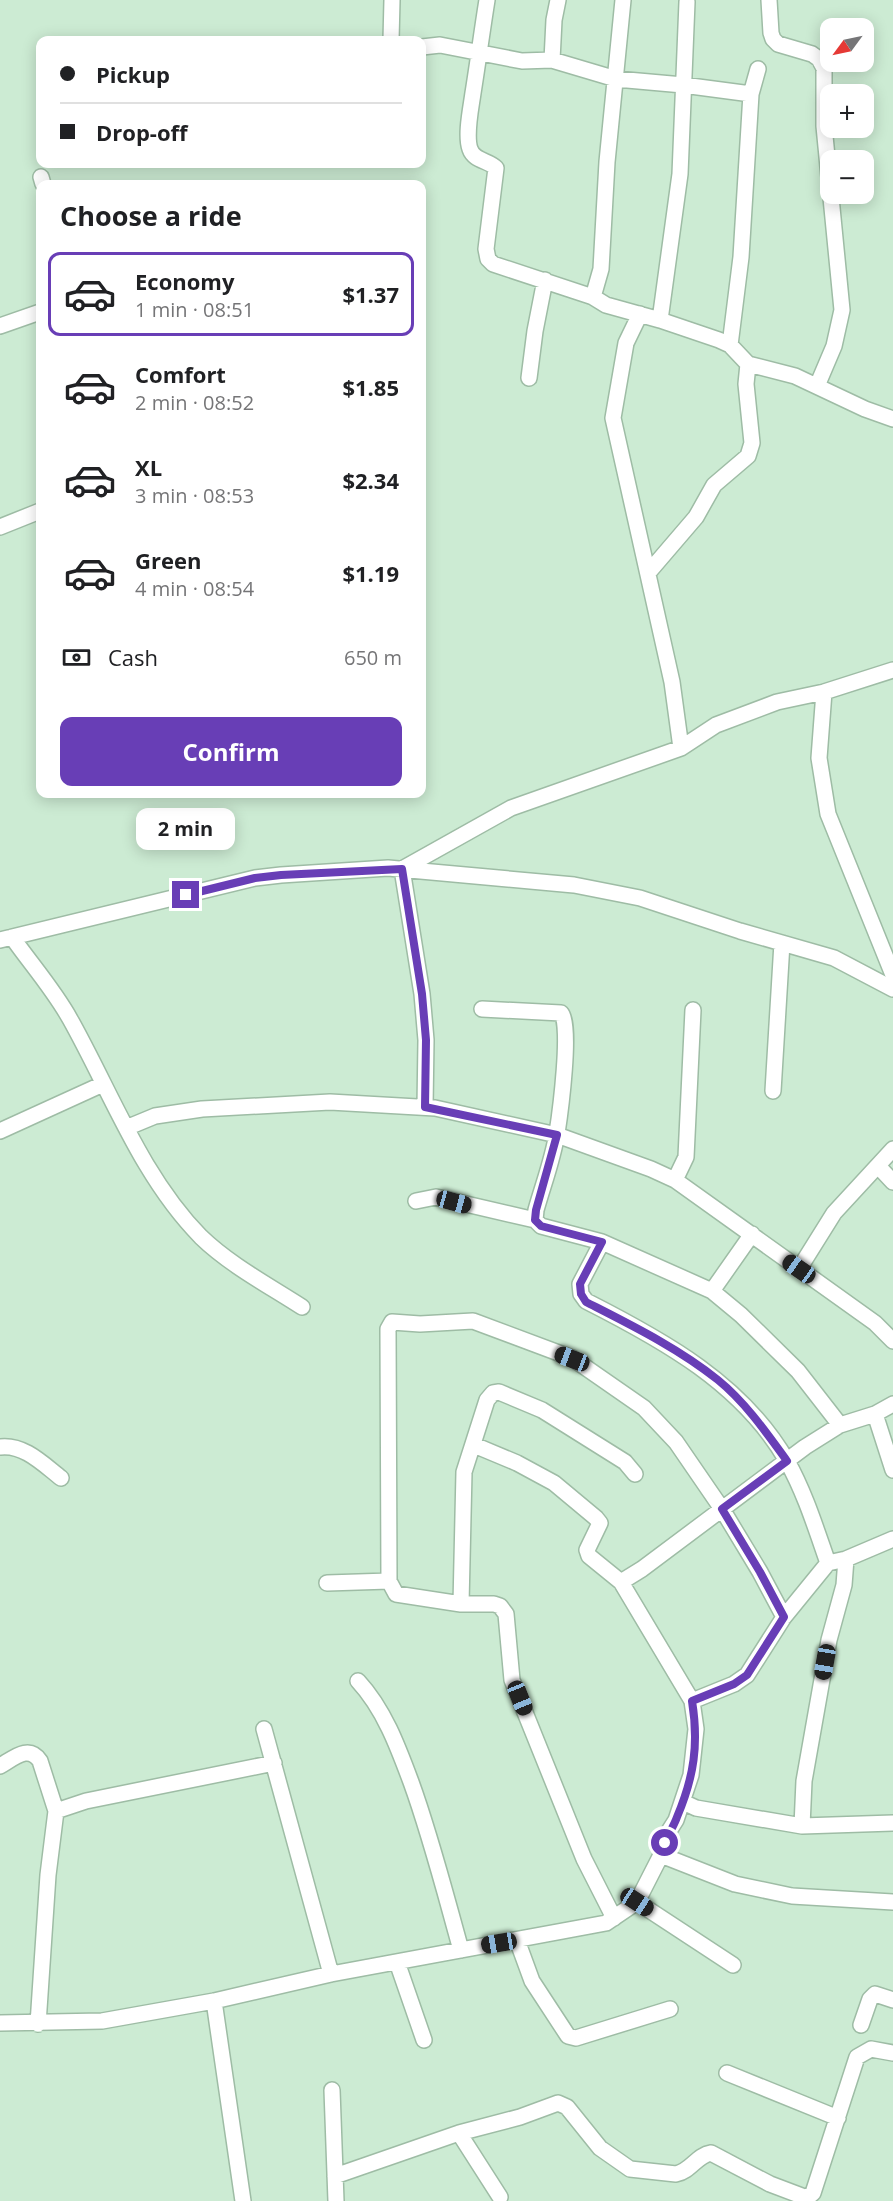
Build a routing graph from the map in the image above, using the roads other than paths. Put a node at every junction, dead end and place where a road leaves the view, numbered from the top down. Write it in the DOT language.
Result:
graph roads {
  1 [pos="392,0"];
  2 [pos="487,0"];
  3 [pos="558,0"];
  4 [pos="623,0"];
  5 [pos="769,0"];
  6 [pos="687,2"];
  7 [pos="391,36"];
  8 [pos="426,47"];
  9 [pos="479,53"];
  10 [pos="552,60"];
  11 [pos="758,69"];
  12 [pos="616,80"];
  13 [pos="683,85"];
  14 [pos="751,94"];
  15 [pos="545,280"];
  16 [pos="593,297"];
  17 [pos="36,313"];
  18 [pos="640,314"];
  19 [pos="660,320"];
  20 [pos="0,326"];
  21 [pos="730,345"];
  22 [pos="748,364"];
  23 [pos="529,378"];
  24 [pos="817,386"];
  25 [pos="893,419"];
  26 [pos="36,513"];
  27 [pos="0,527"];
  28 [pos="648,573"];
  29 [pos="893,670"];
  30 [pos="824,692"];
  31 [pos="681,748"];
  32 [pos="402,869"];
  33 [pos="6,939"];
  34 [pos="782,943"];
  35 [pos="893,975"];
  36 [pos="893,989"];
  37 [pos="482,1009"];
  38 [pos="693,1010"];
  39 [pos="103,1084"];
  40 [pos="773,1091"];
  41 [pos="425,1107"];
  42 [pos="126,1128"];
  43 [pos="0,1131"];
  44 [pos="557,1135"];
  45 [pos="893,1149"];
  46 [pos="878,1166"];
  47 [pos="675,1180"];
  48 [pos="893,1182"];
  49 [pos="416,1201"];
  50 [pos="535,1220"];
  51 [pos="752,1234"];
  52 [pos="602,1242"];
  53 [pos="799,1269"];
  54 [pos="712,1291"];
  55 [pos="302,1307"];
  56 [pos="893,1341"];
  57 [pos="893,1404"];
  58 [pos="875,1414"];
  59 [pos="840,1425"];
  60 [pos="474,1445"];
  61 [pos="0,1447"];
  62 [pos="787,1461"];
  63 [pos="893,1470"];
  64 [pos="635,1474"];
  65 [pos="61,1478"];
  66 [pos="722,1509"];
  67 [pos="893,1539"];
  68 [pos="846,1559"];
  69 [pos="828,1563"];
  70 [pos="389,1581"];
  71 [pos="621,1582"];
  72 [pos="327,1583"];
  73 [pos="461,1604"];
  74 [pos="784,1617"];
  75 [pos="358,1681"];
  76 [pos="692,1701"];
  77 [pos="264,1729"];
  78 [pos="274,1763"];
  79 [pos="0,1766"];
  80 [pos="683,1802"];
  81 [pos="56,1811"];
  82 [pos="893,1823"];
  83 [pos="802,1826"];
  84 [pos="661,1856"];
  85 [pos="637,1902"];
  86 [pos="893,1902"];
  87 [pos="614,1918"];
  88 [pos="517,1940"];
  89 [pos="461,1950"];
  90 [pos="397,1962"];
  91 [pos="733,1965"];
  92 [pos="331,1974"];
  93 [pos="893,2000"];
  94 [pos="214,2001"];
  95 [pos="670,2009"];
  96 [pos="0,2023"];
  97 [pos="38,2024"];
  98 [pos="861,2025"];
  99 [pos="424,2040"];
  100 [pos="893,2053"];
  101 [pos="727,2073"];
  102 [pos="332,2090"];
  103 [pos="838,2118"];
  104 [pos="459,2133"];
  105 [pos="335,2176"];
  106 [pos="500,2198"];
  107 [pos="243,2201"];
  108 [pos="336,2201"];
  1 -- 7 [label="street"];
  2 -- 9 [label="street"];
  3 -- 10 [label="street"];
  4 -- 12 [label="street"];
  5 -- 24 [label="street"];
  6 -- 13 [label="street"];
  8 -- 9 [label="street"];
  9 -- 10 [label="street"];
  9 -- 15 [label="street"];
  10 -- 12 [label="street"];
  11 -- 14 [label="street"];
  12 -- 13 [label="street"];
  12 -- 16 [label="street"];
  13 -- 14 [label="street"];
  13 -- 19 [label="street"];
  14 -- 21 [label="street"];
  15 -- 16 [label="street"];
  15 -- 23 [label="street"];
  16 -- 18 [label="street"];
  17 -- 20 [label="street"];
  18 -- 19 [label="street"];
  18 -- 28 [label="street"];
  19 -- 21 [label="street"];
  21 -- 22 [label="street"];
  22 -- 24 [label="street"];
  22 -- 28 [label="street"];
  24 -- 25 [label="street"];
  26 -- 27 [label="street"];
  28 -- 31 [label="street"];
  29 -- 30 [label="street"];
  30 -- 31 [label="street"];
  30 -- 35 [label="street"];
  31 -- 32 [label="street"];
  32 -- 33 [label="street"];
  32 -- 34 [label="street"];
  32 -- 41 [label="street"];
  33 -- 39 [label="street"];
  34 -- 36 [label="street"];
  34 -- 40 [label="street"];
  37 -- 44 [label="street"];
  38 -- 47 [label="street"];
  39 -- 42 [label="street"];
  39 -- 43 [label="street"];
  41 -- 42 [label="street"];
  41 -- 44 [label="street"];
  42 -- 55 [label="street"];
  44 -- 47 [label="street"];
  44 -- 50 [label="street"];
  45 -- 46 [label="street"];
  46 -- 48 [label="street"];
  46 -- 53 [label="street"];
  47 -- 51 [label="street"];
  49 -- 50 [label="street"];
  50 -- 52 [label="street"];
  51 -- 53 [label="street"];
  51 -- 54 [label="street"];
  52 -- 54 [label="street"];
  52 -- 62 [label="street"];
  53 -- 56 [label="street"];
  54 -- 59 [label="street"];
  57 -- 58 [label="street"];
  58 -- 59 [label="street"];
  58 -- 63 [label="street"];
  59 -- 62 [label="street"];
  60 -- 64 [label="street"];
  60 -- 71 [label="street"];
  60 -- 73 [label="street"];
  61 -- 65 [label="street"];
  62 -- 66 [label="street"];
  62 -- 69 [label="street"];
  66 -- 70 [label="street"];
  66 -- 71 [label="street"];
  66 -- 74 [label="street"];
  67 -- 68 [label="street"];
  68 -- 69 [label="street"];
  68 -- 83 [label="street"];
  69 -- 74 [label="street"];
  70 -- 72 [label="street"];
  70 -- 73 [label="street"];
  71 -- 76 [label="street"];
  73 -- 87 [label="street"];
  74 -- 76 [label="street"];
  75 -- 89 [label="street"];
  76 -- 80 [label="street"];
  77 -- 78 [label="street"];
  78 -- 81 [label="street"];
  78 -- 92 [label="street"];
  79 -- 81 [label="street"];
  80 -- 83 [label="street"];
  80 -- 84 [label="street"];
  81 -- 97 [label="street"];
  82 -- 83 [label="street"];
  84 -- 85 [label="street"];
  84 -- 86 [label="street"];
  85 -- 87 [label="street"];
  85 -- 91 [label="street"];
  87 -- 88 [label="street"];
  88 -- 89 [label="street"];
  88 -- 95 [label="street"];
  89 -- 90 [label="street"];
  90 -- 92 [label="street"];
  90 -- 99 [label="street"];
  92 -- 94 [label="street"];
  93 -- 98 [label="street"];
  94 -- 97 [label="street"];
  94 -- 107 [label="street"];
  96 -- 97 [label="street"];
  100 -- 103 [label="street"];
  101 -- 103 [label="street"];
  102 -- 105 [label="street"];
  103 -- 104 [label="street"];
  104 -- 105 [label="street"];
  104 -- 106 [label="street"];
  105 -- 108 [label="street"];
}
